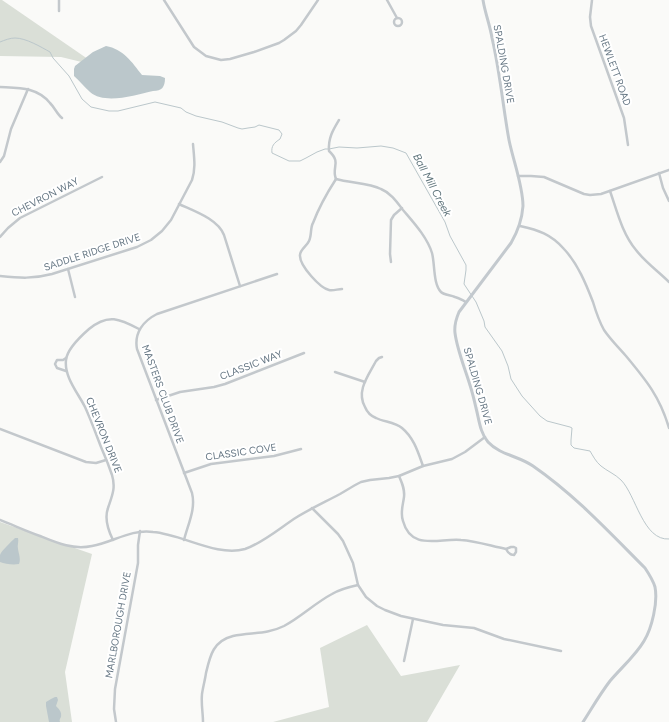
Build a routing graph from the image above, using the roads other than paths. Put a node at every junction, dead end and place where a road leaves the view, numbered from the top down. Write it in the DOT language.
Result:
graph roads {
  1 [pos="59,0"];
  2 [pos="164,0"];
  3 [pos="318,0"];
  4 [pos="387,0"];
  5 [pos="483,0"];
  6 [pos="592,0"];
  7 [pos="60,11"];
  8 [pos="397,18"];
  9 [pos="0,87"];
  10 [pos="28,89"];
  11 [pos="62,118"];
  12 [pos="339,120"];
  13 [pos="193,144"];
  14 [pos="628,145"];
  15 [pos="0,162"];
  16 [pos="669,170"];
  17 [pos="659,174"];
  18 [pos="518,176"];
  19 [pos="102,177"];
  20 [pos="336,179"];
  21 [pos="610,191"];
  22 [pos="669,201"];
  23 [pos="179,204"];
  24 [pos="402,208"];
  25 [pos="520,226"];
  26 [pos="0,237"];
  27 [pos="391,262"];
  28 [pos="68,269"];
  29 [pos="277,274"];
  30 [pos="0,276"];
  31 [pos="669,282"];
  32 [pos="240,286"];
  33 [pos="342,289"];
  34 [pos="75,297"];
  35 [pos="466,302"];
  36 [pos="139,329"];
  37 [pos="304,353"];
  38 [pos="382,357"];
  39 [pos="66,358"];
  40 [pos="66,371"];
  41 [pos="335,372"];
  42 [pos="365,382"];
  43 [pos="156,400"];
  44 [pos="669,428"];
  45 [pos="0,429"];
  46 [pos="485,437"];
  47 [pos="301,449"];
  48 [pos="106,460"];
  49 [pos="423,466"];
  50 [pos="184,473"];
  51 [pos="399,476"];
  52 [pos="312,508"];
  53 [pos="0,520"];
  54 [pos="140,531"];
  55 [pos="113,540"];
  56 [pos="184,540"];
  57 [pos="506,549"];
  58 [pos="358,585"];
  59 [pos="413,619"];
  60 [pos="561,651"];
  61 [pos="404,661"];
  62 [pos="116,722"];
  63 [pos="203,722"];
  64 [pos="583,722"];
  1 -- 7 [label="street"];
  2 -- 3 [label="street"];
  4 -- 8 [label="street"];
  5 -- 18 [label="street, SPALDING DRIVE"];
  6 -- 14 [label="street, HEWLETT ROAD"];
  9 -- 10 [label="street"];
  10 -- 11 [label="street"];
  10 -- 15 [label="street"];
  12 -- 20 [label="street"];
  13 -- 23 [label="street, SADDLE RIDGE DRIVE"];
  16 -- 17 [label="street"];
  17 -- 21 [label="street"];
  17 -- 22 [label="street"];
  18 -- 21 [label="street"];
  18 -- 25 [label="street, SPALDING DRIVE"];
  19 -- 26 [label="street, CHEVRON WAY"];
  20 -- 24 [label="street"];
  20 -- 33 [label="street"];
  21 -- 31 [label="street"];
  23 -- 28 [label="street, SADDLE RIDGE DRIVE"];
  23 -- 32 [label="street"];
  24 -- 27 [label="street"];
  24 -- 35 [label="street"];
  25 -- 35 [label="street, SPALDING DRIVE"];
  25 -- 44 [label="street"];
  28 -- 30 [label="street, SADDLE RIDGE DRIVE"];
  28 -- 34 [label="street"];
  29 -- 32 [label="street"];
  32 -- 36 [label="street"];
  35 -- 46 [label="street, SPALDING DRIVE"];
  36 -- 39 [label="street"];
  36 -- 43 [label="street, MASTERS CLUB DRIVE"];
  37 -- 43 [label="street, CLASSIC WAY"];
  38 -- 42 [label="street"];
  39 -- 40 [label="street, CHEVRON DRIVE"];
  39 -- 40 [label="street"];
  40 -- 48 [label="street, CHEVRON DRIVE"];
  41 -- 42 [label="street"];
  42 -- 49 [label="street"];
  43 -- 50 [label="street, MASTERS CLUB DRIVE"];
  45 -- 48 [label="street"];
  46 -- 49 [label="street"];
  46 -- 64 [label="street, SPALDING DRIVE"];
  47 -- 50 [label="street, CLASSIC COVE"];
  48 -- 55 [label="street, CHEVRON DRIVE"];
  49 -- 51 [label="street"];
  50 -- 56 [label="street, MASTERS CLUB DRIVE"];
  51 -- 52 [label="street"];
  51 -- 57 [label="street"];
  52 -- 56 [label="street"];
  52 -- 58 [label="street"];
  53 -- 55 [label="street"];
  54 -- 55 [label="street"];
  54 -- 56 [label="street"];
  54 -- 62 [label="street, MARLBOROUGH DRIVE"];
  58 -- 59 [label="street"];
  58 -- 63 [label="street"];
  59 -- 60 [label="street"];
  59 -- 61 [label="street"];
}
